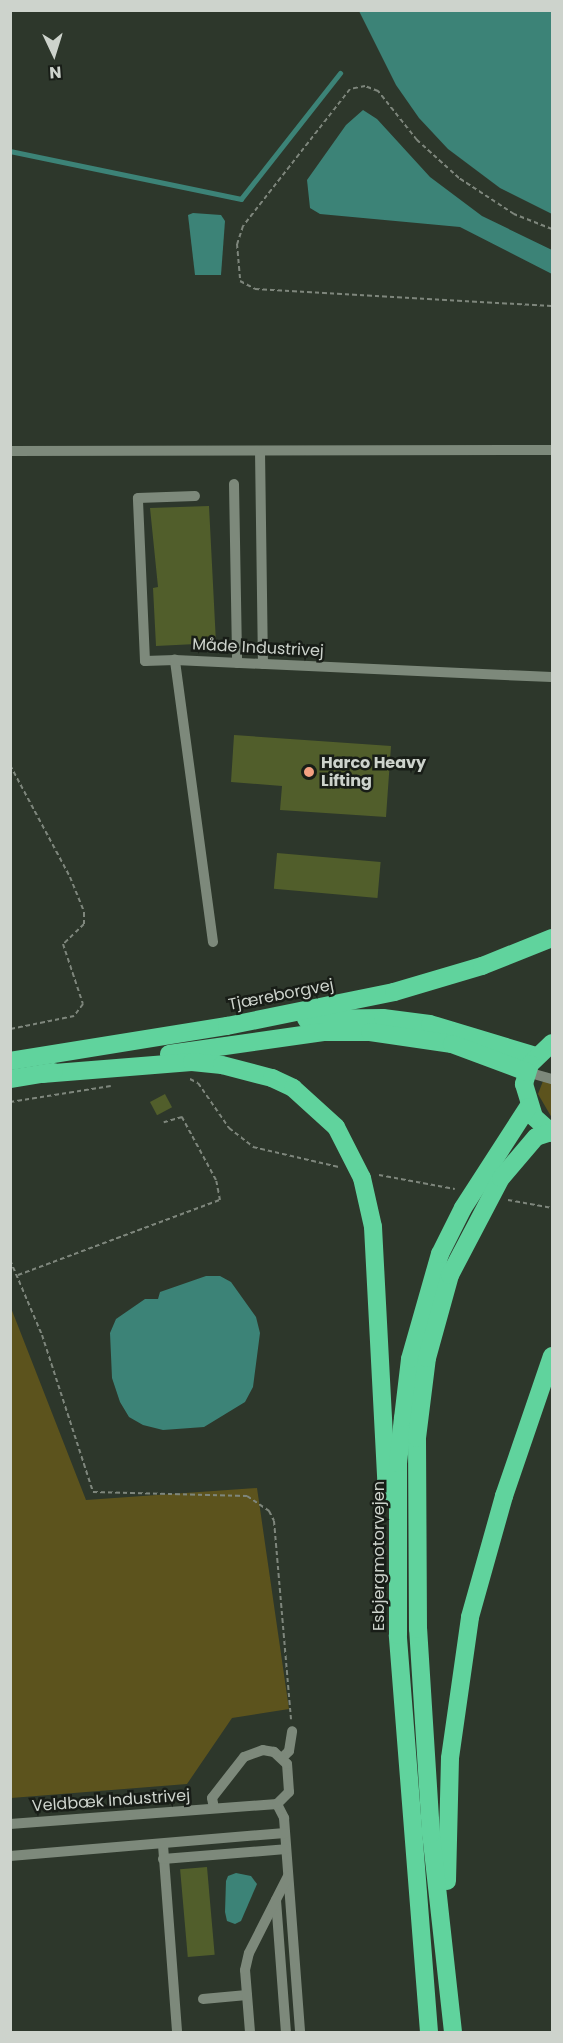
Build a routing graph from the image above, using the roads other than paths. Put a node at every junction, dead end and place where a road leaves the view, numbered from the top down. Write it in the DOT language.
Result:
graph roads {
  1 [pos="552,450"];
  2 [pos="10,451"];
  3 [pos="260,451"];
  4 [pos="234,484"];
  5 [pos="195,496"];
  6 [pos="175,660"];
  7 [pos="237,663"];
  8 [pos="263,664"];
  9 [pos="552,677"];
  10 [pos="552,938"];
  11 [pos="213,942"];
  12 [pos="227,1026"];
  13 [pos="552,1043"];
  14 [pos="536,1056"];
  15 [pos="10,1061"];
  16 [pos="526,1072"];
  17 [pos="42,1074"];
  18 [pos="10,1079"];
  19 [pos="552,1079"];
  20 [pos="528,1107"];
  21 [pos="552,1132"];
  22 [pos="552,1356"];
  23 [pos="398,1635"];
  24 [pos="292,1731"];
  25 [pos="282,1758"];
  26 [pos="277,1804"];
  27 [pos="214,1808"];
  28 [pos="10,1824"];
  29 [pos="285,1833"];
  30 [pos="162,1845"];
  31 [pos="286,1849"];
  32 [pos="10,1856"];
  33 [pos="163,1859"];
  34 [pos="288,1875"];
  35 [pos="276,1900"];
  36 [pos="448,1972"];
  37 [pos="247,1995"];
  38 [pos="203,1999"];
  39 [pos="177,2032"];
  40 [pos="250,2032"];
  41 [pos="286,2032"];
  42 [pos="300,2032"];
  43 [pos="429,2032"];
  44 [pos="453,2032"];
  1 -- 3 [label="street"];
  2 -- 3 [label="street"];
  3 -- 8 [label="street"];
  4 -- 7 [label="street"];
  5 -- 6 [label="street"];
  6 -- 7 [label="street, Måde Industrivej"];
  6 -- 11 [label="street, Måde Industrivej"];
  7 -- 8 [label="street, Måde Industrivej"];
  8 -- 9 [label="street, Måde Industrivej"];
  10 -- 12 [label="highway, Tjæreborgvej"];
  12 -- 14 [label="highway"];
  12 -- 15 [label="highway, Tjæreborgvej"];
  13 -- 14 [label="highway"];
  14 -- 16 [label="highway"];
  16 -- 17 [label="highway"];
  16 -- 19 [label="street"];
  16 -- 20 [label="highway"];
  17 -- 18 [label="highway"];
  17 -- 23 [label="highway"];
  20 -- 21 [label="highway"];
  20 -- 23 [label="highway, Esbjergmotorvejen"];
  21 -- 36 [label="highway"];
  22 -- 36 [label="highway"];
  23 -- 43 [label="highway, Esbjergmotorvejen"];
  24 -- 25 [label="street"];
  25 -- 26 [label="street"];
  25 -- 27 [label="street, Veldbæk Industrivej"];
  26 -- 27 [label="street, Veldbæk Industrivej"];
  26 -- 29 [label="street"];
  27 -- 28 [label="street, Veldbæk Industrivej"];
  29 -- 30 [label="street"];
  29 -- 31 [label="street"];
  30 -- 32 [label="street"];
  30 -- 33 [label="street"];
  31 -- 33 [label="street"];
  31 -- 34 [label="street"];
  33 -- 39 [label="street"];
  34 -- 35 [label="street"];
  34 -- 42 [label="street"];
  35 -- 37 [label="street"];
  35 -- 41 [label="street"];
  36 -- 44 [label="highway"];
  37 -- 38 [label="street"];
  37 -- 40 [label="street"];
}
